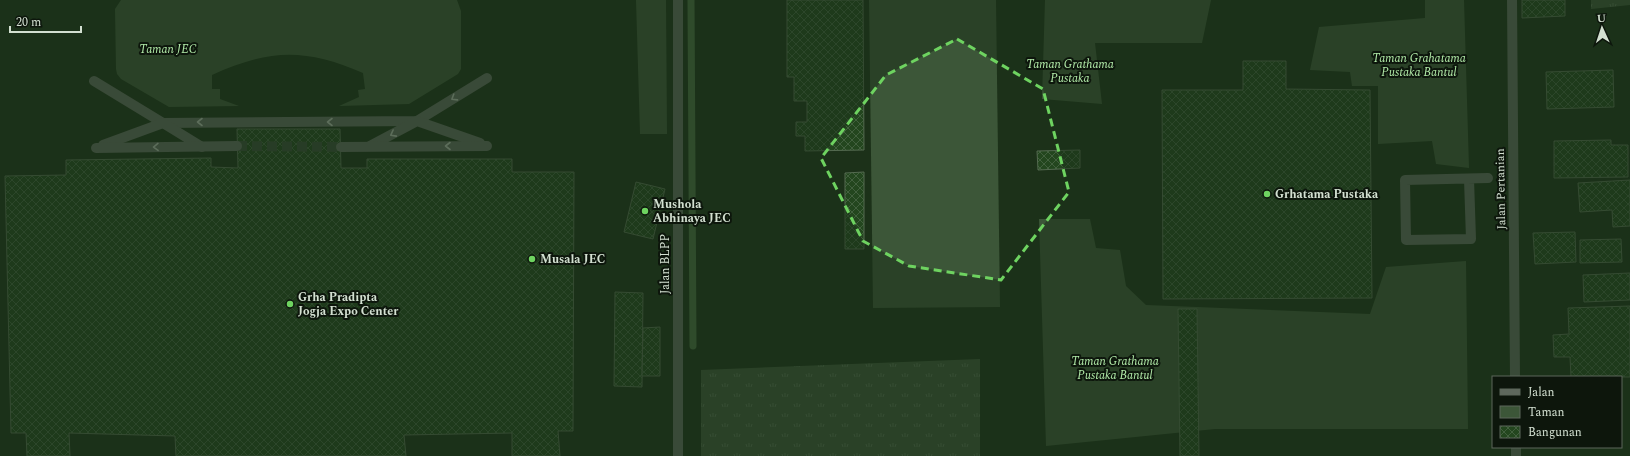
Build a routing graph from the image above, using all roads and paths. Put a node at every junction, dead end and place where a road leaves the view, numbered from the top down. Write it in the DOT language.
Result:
graph roads {
  1 [pos="678,0"];
  2 [pos="1512,0"];
  3 [pos="487,78"];
  4 [pos="94,81"];
  5 [pos="417,121"];
  6 [pos="163,122"];
  7 [pos="237,146"];
  8 [pos="202,147"];
  9 [pos="341,147"];
  10 [pos="369,147"];
  11 [pos="1488,178"];
  12 [pos="1469,179"];
  13 [pos="1515,376"];
  14 [pos="678,456"];
  1 -- 14 [label="street, Jalan BLPP"];
  2 -- 13 [label="street, Jalan Pertanian"];
  3 -- 5 [label="street, one-way"];
  4 -- 6 [label="street"];
  5 -- 6 [label="street, one-way"];
  5 -- 10 [label="street, one-way"];
  5 -- 10 [label="street, one-way"];
  6 -- 8 [label="street"];
  8 -- 6 [label="street, one-way"];
  7 -- 8 [label="street"];
  9 -- 10 [label="street"];
  11 -- 12 [label="street"];
  12 -- 12 [label="street"];
}
